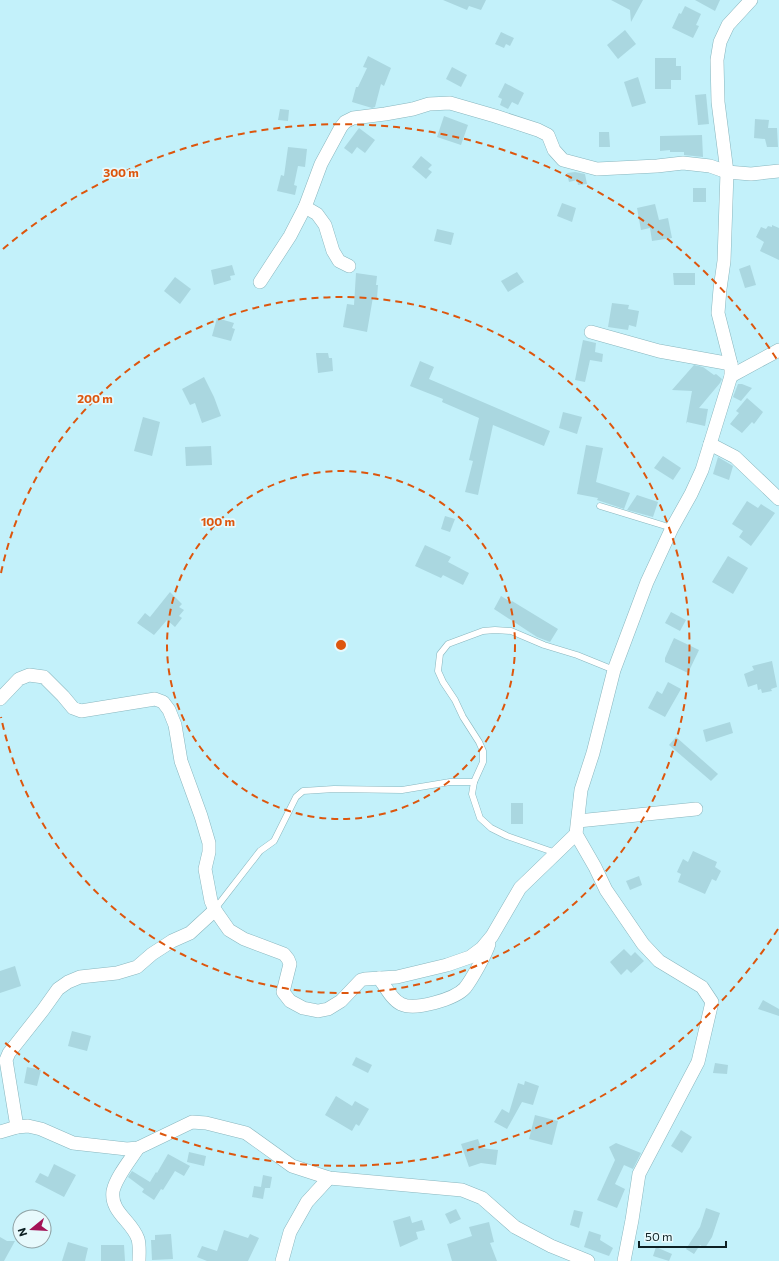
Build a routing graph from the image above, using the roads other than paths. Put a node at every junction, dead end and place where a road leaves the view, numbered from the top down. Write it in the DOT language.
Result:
graph roads {
  1 [pos="751,0"];
  2 [pos="779,171"];
  3 [pos="727,172"];
  4 [pos="305,207"];
  5 [pos="349,266"];
  6 [pos="260,282"];
  7 [pos="591,332"];
  8 [pos="779,350"];
  9 [pos="731,370"];
  10 [pos="710,444"];
  11 [pos="779,499"];
  12 [pos="600,506"];
  13 [pos="672,528"];
  14 [pos="614,670"];
  15 [pos="0,699"];
  16 [pos="474,782"];
  17 [pos="696,810"];
  18 [pos="577,828"];
  19 [pos="556,853"];
  20 [pos="215,910"];
  21 [pos="492,936"];
  22 [pos="379,978"];
  23 [pos="17,1127"];
  24 [pos="0,1132"];
  25 [pos="138,1148"];
  26 [pos="329,1178"];
  27 [pos="139,1261"];
  28 [pos="282,1261"];
  29 [pos="588,1261"];
  30 [pos="624,1261"];
  1 -- 3 [label="street"];
  2 -- 3 [label="street"];
  3 -- 4 [label="street"];
  3 -- 9 [label="street"];
  4 -- 5 [label="street"];
  4 -- 6 [label="street"];
  7 -- 9 [label="street"];
  8 -- 9 [label="street"];
  9 -- 10 [label="street"];
  10 -- 11 [label="street"];
  10 -- 13 [label="street"];
  12 -- 13 [label="lane"];
  13 -- 14 [label="street"];
  14 -- 16 [label="lane"];
  14 -- 18 [label="street"];
  15 -- 20 [label="street"];
  16 -- 19 [label="lane"];
  16 -- 20 [label="lane"];
  17 -- 18 [label="street"];
  18 -- 19 [label="street"];
  18 -- 30 [label="street"];
  19 -- 21 [label="street"];
  20 -- 22 [label="street"];
  20 -- 23 [label="street"];
  21 -- 22 [label="street"];
  21 -- 22 [label="street"];
  23 -- 24 [label="street"];
  23 -- 25 [label="street"];
  25 -- 26 [label="street"];
  25 -- 27 [label="street"];
  26 -- 28 [label="street"];
  26 -- 29 [label="street"];
}
